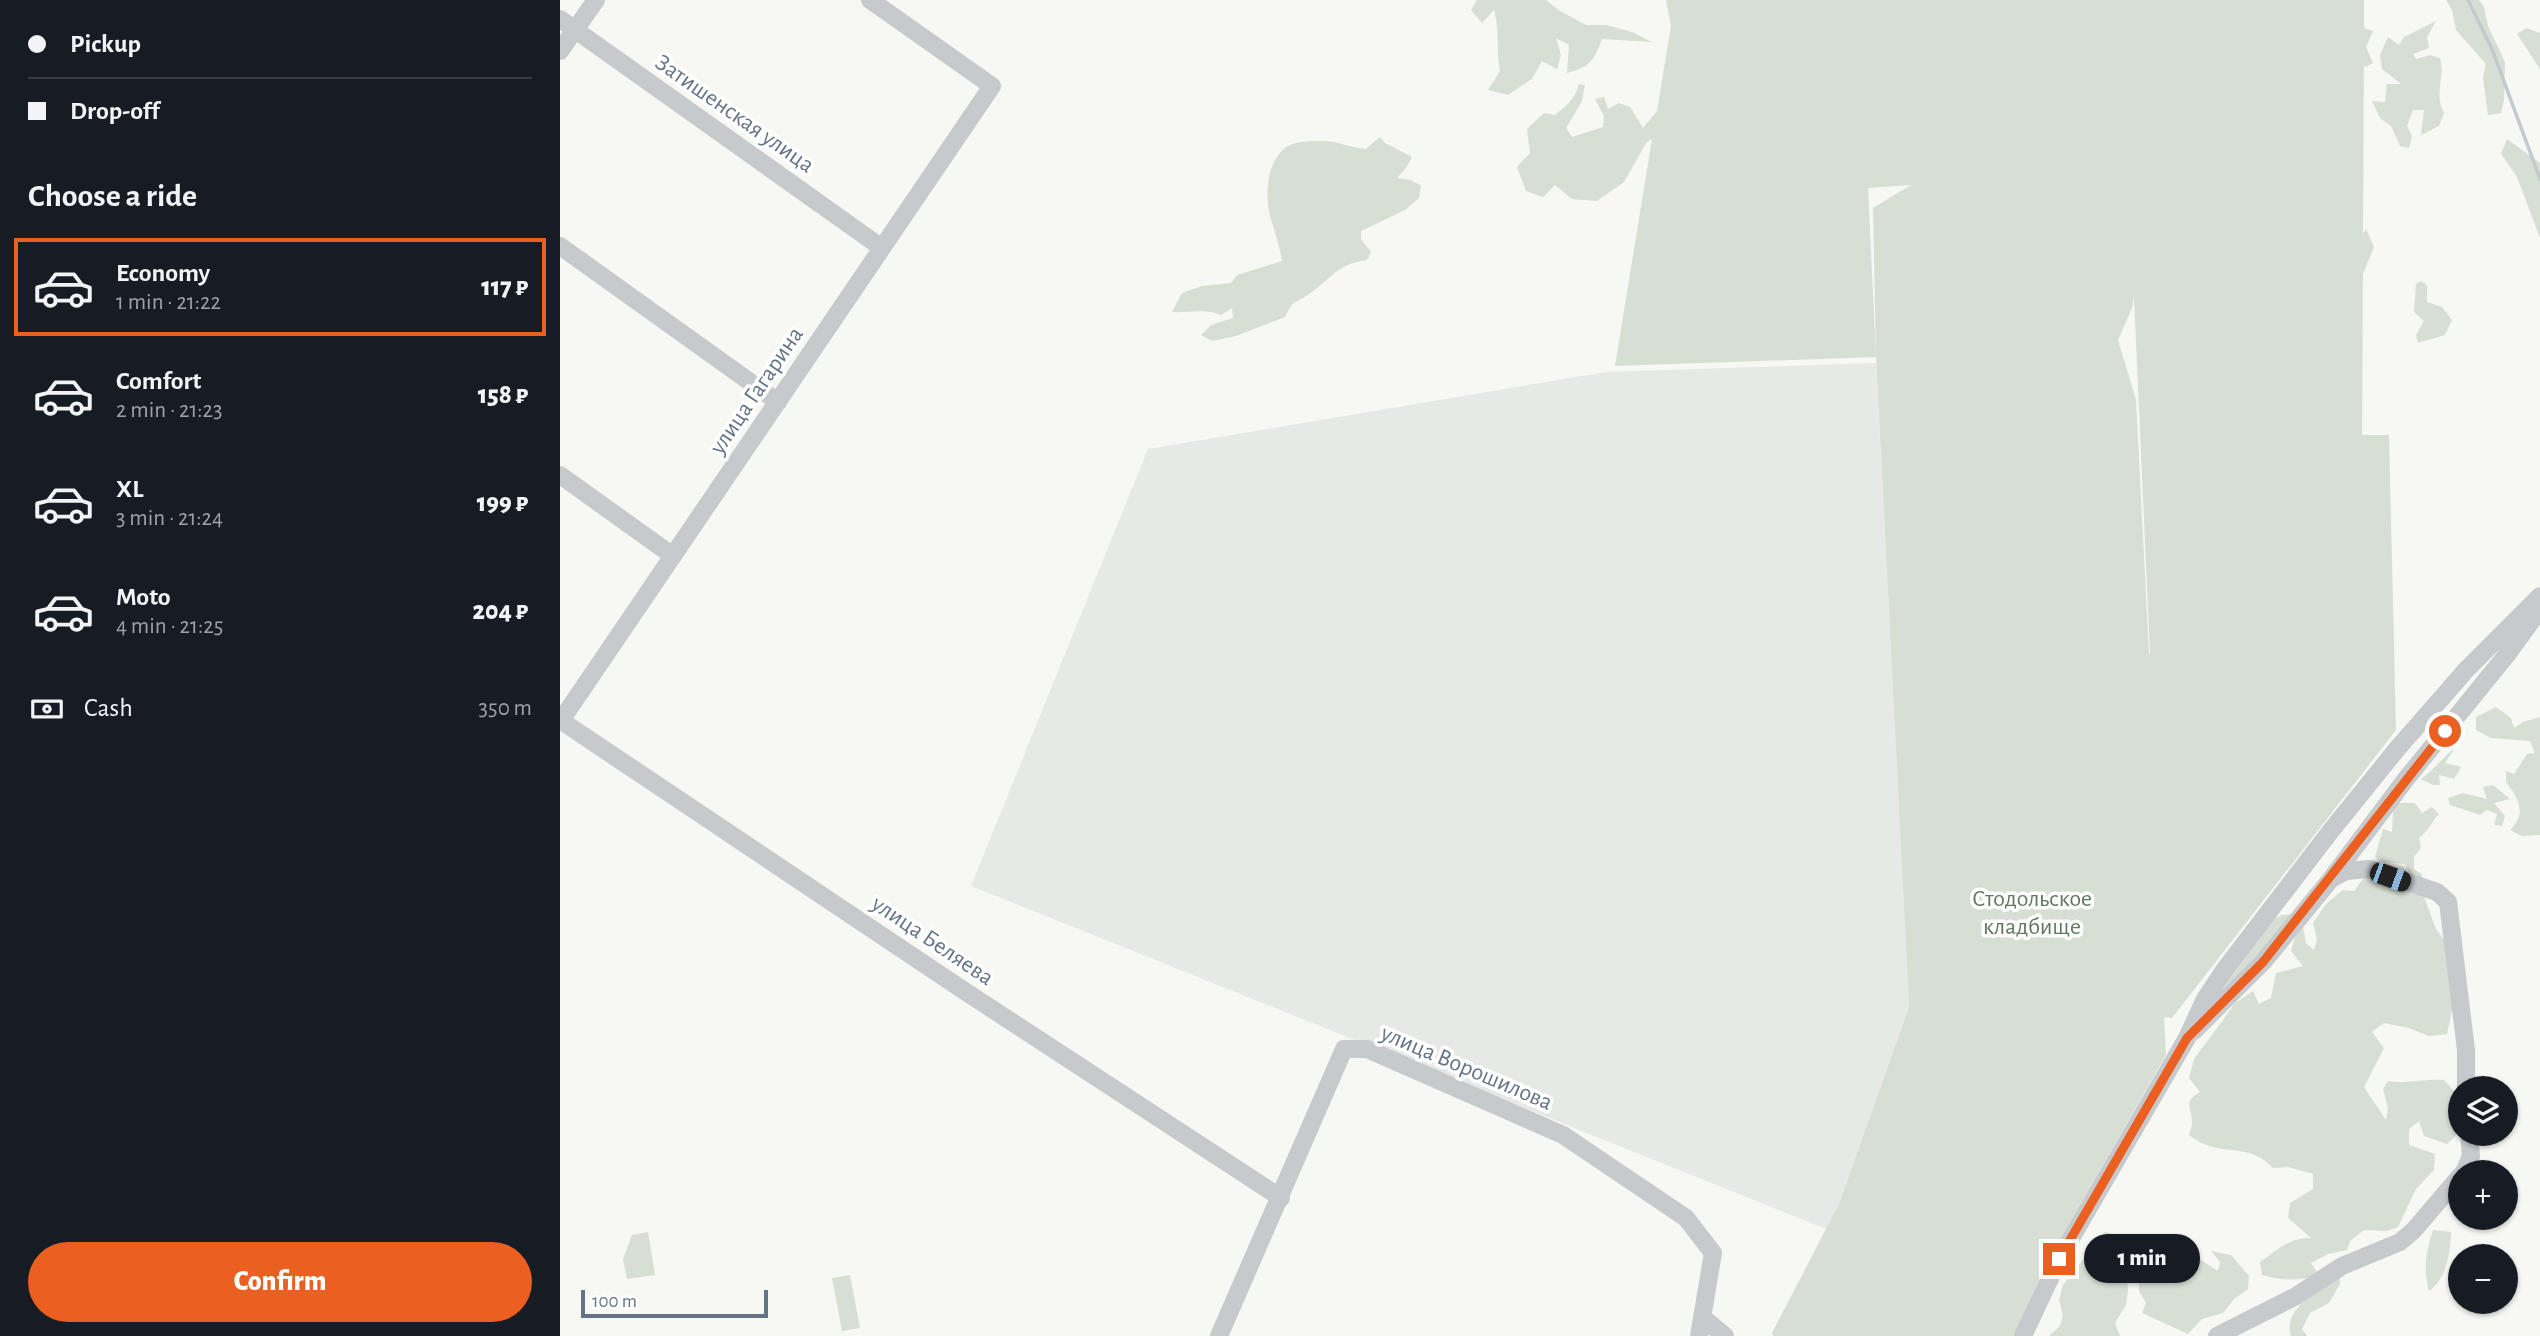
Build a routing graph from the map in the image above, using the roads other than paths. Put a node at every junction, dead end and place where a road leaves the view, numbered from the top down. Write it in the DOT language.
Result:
graph roads {
  1 [pos="596,0"];
  2 [pos="870,0"];
  3 [pos="567,24"];
  4 [pos="560,51"];
  5 [pos="560,246"];
  6 [pos="882,248"];
  7 [pos="778,402"];
  8 [pos="560,475"];
  9 [pos="673,556"];
  10 [pos="2540,596"];
  11 [pos="2540,609"];
  12 [pos="560,721"];
  13 [pos="2330,879"];
  14 [pos="2187,1038"];
  15 [pos="2466,1076"];
  16 [pos="2448,1190"];
  17 [pos="1281,1198"];
  18 [pos="1702,1317"];
  19 [pos="1219,1336"];
  20 [pos="1699,1336"];
  21 [pos="1725,1336"];
  22 [pos="2023,1336"];
  23 [pos="2217,1336"];
  24 [pos="2223,1336"];
  25 [pos="2231,1336"];
  1 -- 3 [label="street"];
  2 -- 6 [label="street, улица Гагарина"];
  3 -- 4 [label="street"];
  3 -- 6 [label="street, Затишенская улица"];
  5 -- 7 [label="street"];
  6 -- 7 [label="street, улица Гагарина"];
  7 -- 9 [label="street, улица Гагарина"];
  8 -- 9 [label="street"];
  9 -- 12 [label="street, улица Гагарина"];
  10 -- 14 [label="street"];
  11 -- 13 [label="street"];
  12 -- 17 [label="street, улица Беляева"];
  13 -- 14 [label="street"];
  13 -- 15 [label="street"];
  14 -- 22 [label="street"];
  16 -- 23 [label="street"];
  17 -- 18 [label="street, улица Ворошилова"];
  17 -- 19 [label="street, улица Ворошилова"];
  18 -- 20 [label="street, улица Ворошилова"];
  18 -- 21 [label="street"];
  24 -- 25 [label="street"];
}
